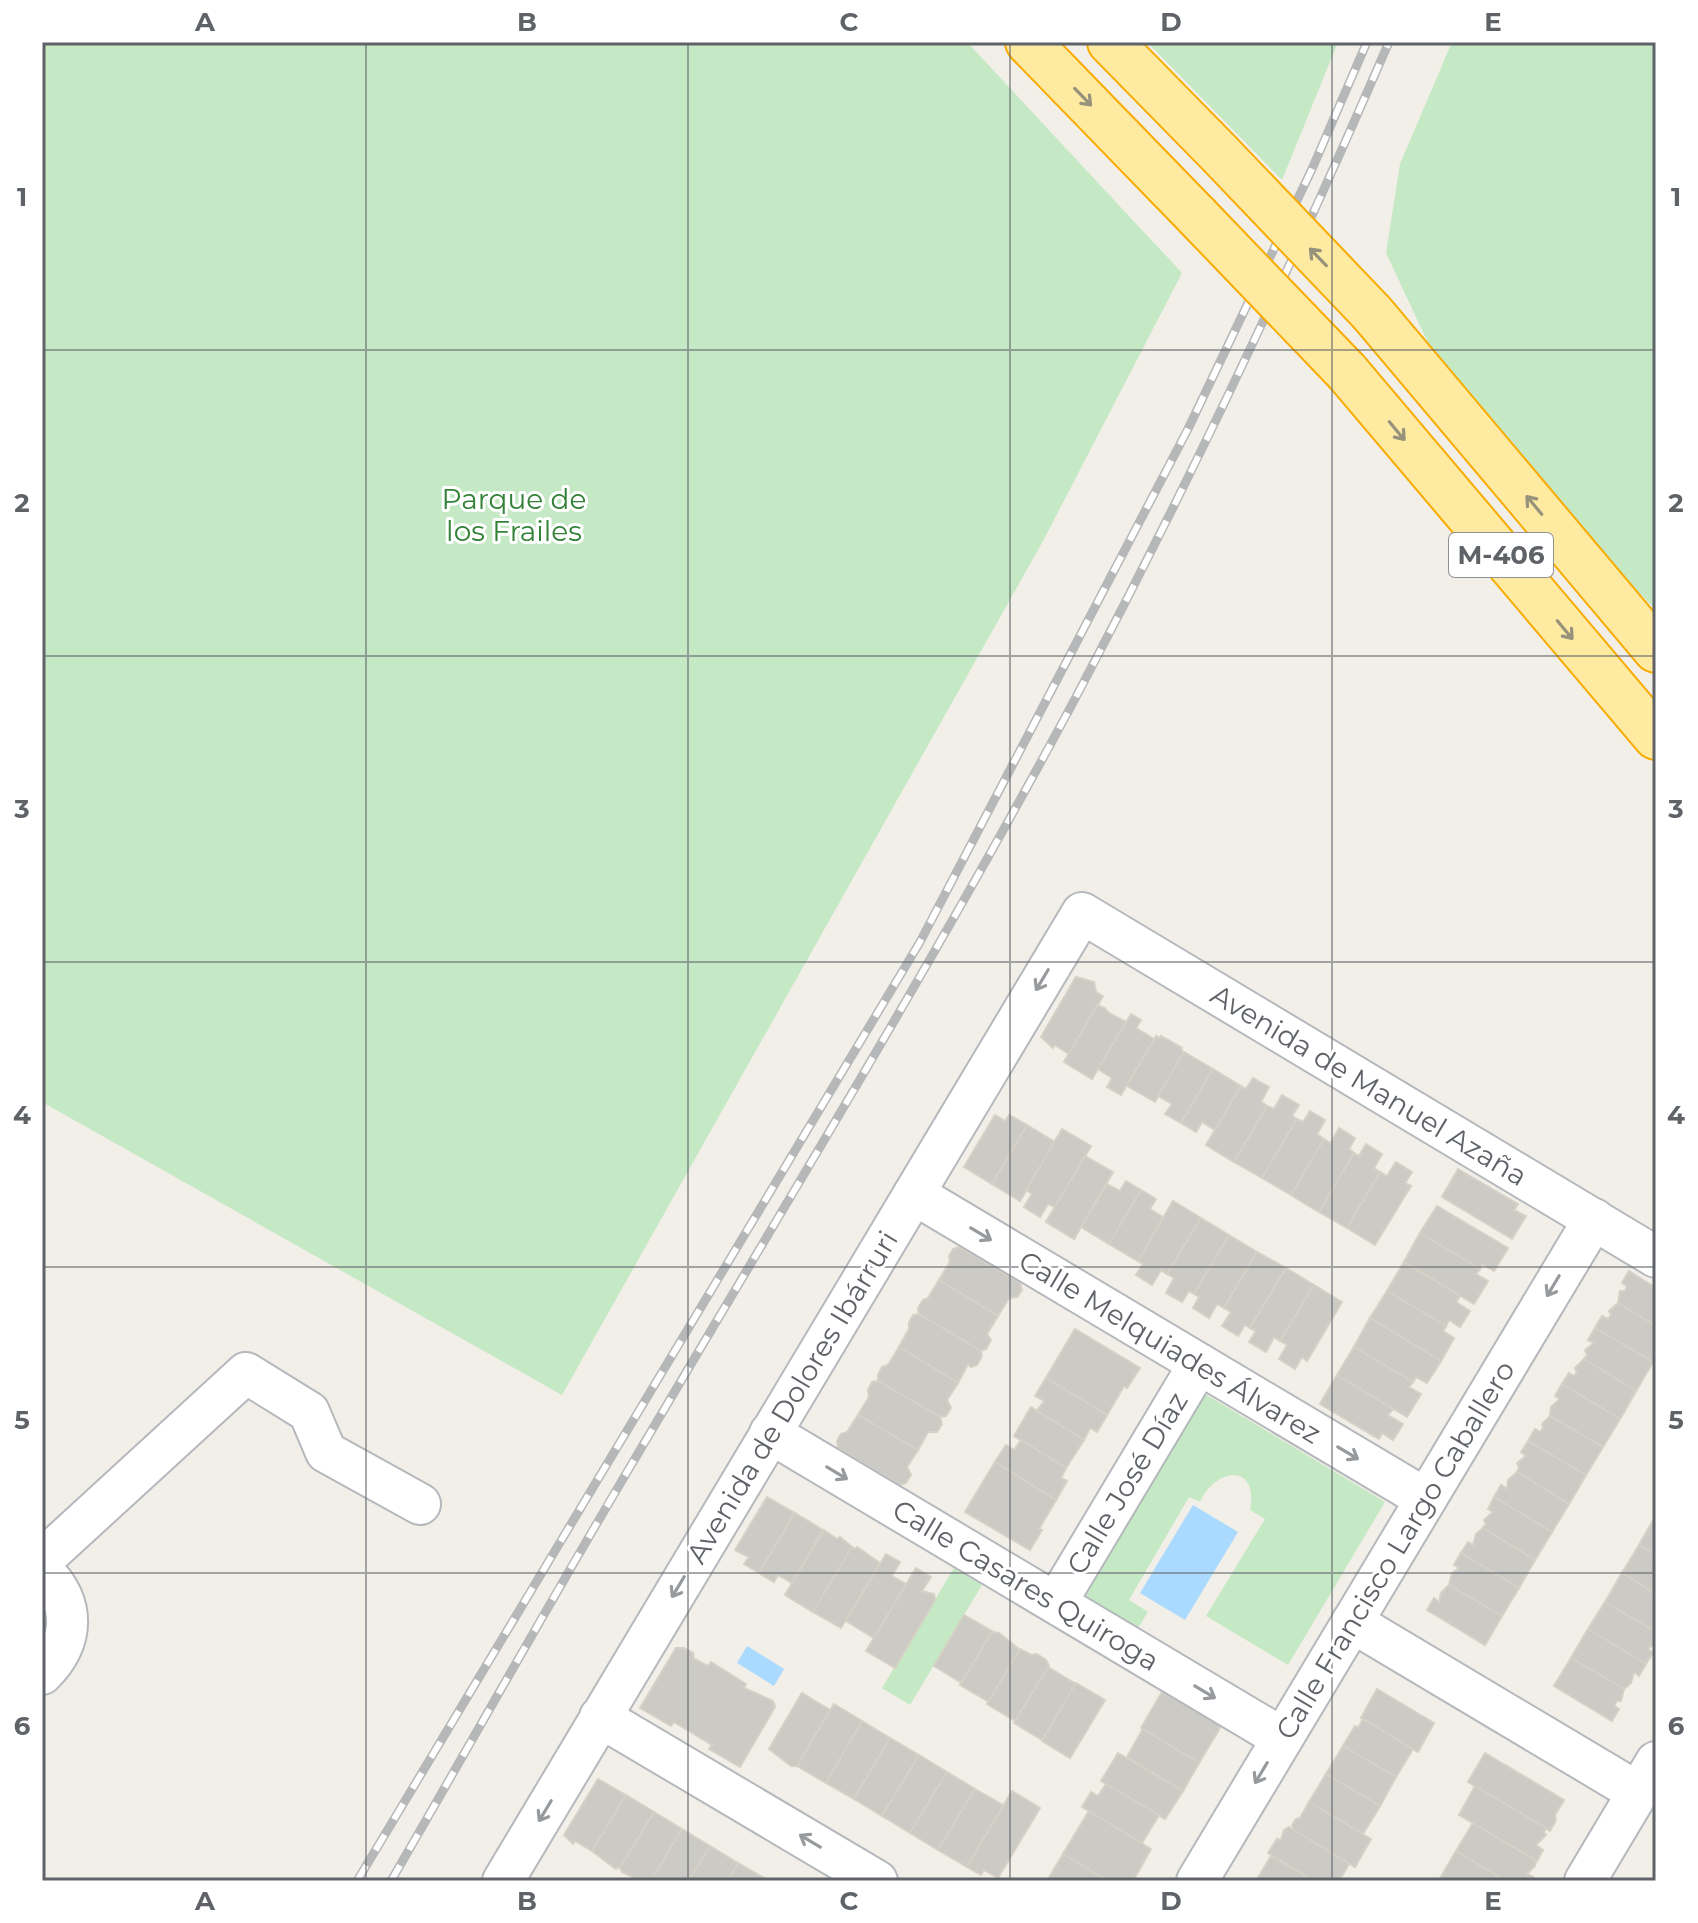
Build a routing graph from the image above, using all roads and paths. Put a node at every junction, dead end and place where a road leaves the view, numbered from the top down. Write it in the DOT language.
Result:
graph roads {
  1 [pos="1028,42"];
  2 [pos="1110,42"];
  3 [pos="1656,650"];
  4 [pos="1656,737"];
  5 [pos="1082,913"];
  6 [pos="914,1194"];
  7 [pos="1594,1219"];
  8 [pos="1656,1257"];
  9 [pos="1199,1364"];
  10 [pos="770,1433"];
  11 [pos="1426,1499"];
  12 [pos="420,1504"];
  13 [pos="42,1560"];
  14 [pos="42,1570"];
  15 [pos="1056,1603"];
  16 [pos="1352,1622"];
  17 [pos="42,1674"];
  18 [pos="600,1717"];
  19 [pos="1282,1738"];
  20 [pos="1647,1777"];
  21 [pos="503,1881"];
  22 [pos="877,1881"];
  23 [pos="1197,1881"];
  24 [pos="1585,1881"];
  1 -- 4 [label="highway, M-406, one-way, bridge"];
  3 -- 2 [label="highway, M-406, one-way, bridge"];
  5 -- 6 [label="street, Avenida de Dolores Ibárruri, one-way"];
  5 -- 7 [label="street, Avenida de Manuel Azaña"];
  6 -- 9 [label="street, Calle Melquiades Álvarez, one-way"];
  6 -- 10 [label="street, Avenida de Dolores Ibárruri"];
  7 -- 8 [label="street, Avenida de Manuel Azaña"];
  7 -- 11 [label="street, Calle Francisco Largo Caballero, one-way"];
  9 -- 11 [label="street, Calle Melquiades Álvarez, one-way"];
  9 -- 15 [label="street, Calle José Díaz"];
  10 -- 15 [label="street, Calle Casares Quiroga, one-way"];
  10 -- 18 [label="street, Avenida de Dolores Ibárruri, one-way"];
  11 -- 16 [label="street, Calle Francisco Largo Caballero"];
  12 -- 13 [label="street"];
  14 -- 17 [label="street"];
  15 -- 19 [label="street, Calle Casares Quiroga, one-way"];
  16 -- 19 [label="street, Calle Francisco Largo Caballero"];
  16 -- 20 [label="street"];
  18 -- 21 [label="street, Avenida de Dolores Ibárruri, one-way"];
  22 -- 18 [label="street, one-way"];
  19 -- 23 [label="street, Calle Francisco Largo Caballero, one-way"];
  20 -- 24 [label="street"];
}
